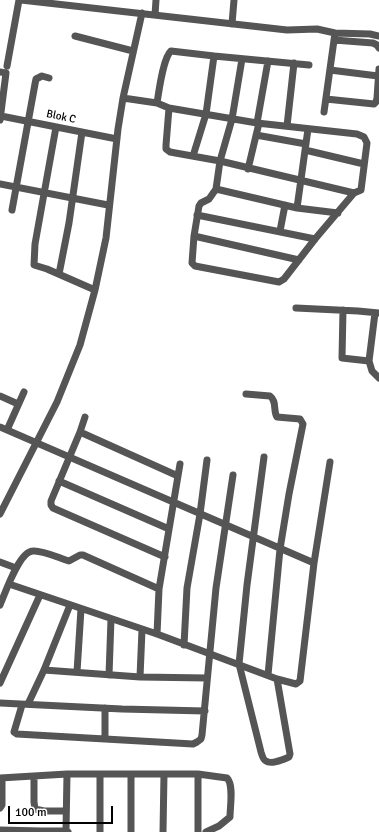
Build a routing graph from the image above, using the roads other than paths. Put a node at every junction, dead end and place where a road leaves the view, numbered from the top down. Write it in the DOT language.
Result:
graph roads {
  1 [pos="20,0"];
  2 [pos="156,0"];
  3 [pos="234,0"];
  4 [pos="142,13"];
  5 [pos="155,15"];
  6 [pos="232,24"];
  7 [pos="75,36"];
  8 [pos="335,36"];
  9 [pos="379,36"];
  10 [pos="379,48"];
  11 [pos="134,51"];
  12 [pos="214,56"];
  13 [pos="242,59"];
  14 [pos="268,61"];
  15 [pos="294,63"];
  16 [pos="309,64"];
  17 [pos="8,66"];
  18 [pos="330,70"];
  19 [pos="0,72"];
  20 [pos="379,73"];
  21 [pos="49,78"];
  22 [pos="123,98"];
  23 [pos="326,99"];
  24 [pos="157,103"];
  25 [pos="169,108"];
  26 [pos="324,112"];
  27 [pos="206,114"];
  28 [pos="0,118"];
  29 [pos="232,119"];
  30 [pos="29,121"];
  31 [pos="258,123"];
  32 [pos="287,126"];
  33 [pos="56,127"];
  34 [pos="308,129"];
  35 [pos="82,132"];
  36 [pos="256,135"];
  37 [pos="117,139"];
  38 [pos="306,147"];
  39 [pos="193,156"];
  40 [pos="220,161"];
  41 [pos="364,164"];
  42 [pos="248,169"];
  43 [pos="301,180"];
  44 [pos="0,184"];
  45 [pos="16,187"];
  46 [pos="216,190"];
  47 [pos="44,192"];
  48 [pos="354,193"];
  49 [pos="73,198"];
  50 [pos="108,205"];
  51 [pos="286,205"];
  52 [pos="297,208"];
  53 [pos="12,210"];
  54 [pos="338,213"];
  55 [pos="197,215"];
  56 [pos="280,231"];
  57 [pos="194,236"];
  58 [pos="314,239"];
  59 [pos="299,260"];
  60 [pos="59,274"];
  61 [pos="95,290"];
  62 [pos="296,308"];
  63 [pos="343,310"];
  64 [pos="377,313"];
  65 [pos="369,361"];
  66 [pos="379,378"];
  67 [pos="24,392"];
  68 [pos="246,394"];
  69 [pos="0,396"];
  70 [pos="18,404"];
  71 [pos="85,417"];
  72 [pos="3,429"];
  73 [pos="80,432"];
  74 [pos="36,443"];
  75 [pos="69,456"];
  76 [pos="264,457"];
  77 [pos="207,460"];
  78 [pos="330,462"];
  79 [pos="180,464"];
  80 [pos="233,475"];
  81 [pos="178,476"];
  82 [pos="59,481"];
  83 [pos="174,502"];
  84 [pos="0,514"];
  85 [pos="200,514"];
  86 [pos="226,525"];
  87 [pos="169,529"];
  88 [pos="253,538"];
  89 [pos="280,549"];
  90 [pos="165,557"];
  91 [pos="0,562"];
  92 [pos="314,564"];
  93 [pos="16,568"];
  94 [pos="9,584"];
  95 [pos="159,589"];
  96 [pos="40,595"];
  97 [pos="0,605"];
  98 [pos="70,605"];
  99 [pos="81,609"];
  100 [pos="111,619"];
  101 [pos="142,630"];
  102 [pos="157,634"];
  103 [pos="184,644"];
  104 [pos="210,653"];
  105 [pos="239,664"];
  106 [pos="44,670"];
  107 [pos="77,672"];
  108 [pos="109,674"];
  109 [pos="268,675"];
  110 [pos="140,677"];
  111 [pos="207,678"];
  112 [pos="277,679"];
  113 [pos="0,683"];
  114 [pos="0,703"];
  115 [pos="25,705"];
  116 [pos="105,708"];
  117 [pos="205,712"];
  118 [pos="105,739"];
  119 [pos="67,774"];
  120 [pos="131,774"];
  121 [pos="164,774"];
  122 [pos="198,774"];
  123 [pos="100,775"];
  124 [pos="34,776"];
  125 [pos="1,778"];
  126 [pos="0,808"];
  127 [pos="66,811"];
  128 [pos="0,830"];
  129 [pos="8,831"];
  130 [pos="41,831"];
  131 [pos="67,831"];
  132 [pos="100,832"];
  133 [pos="131,832"];
  134 [pos="163,832"];
  135 [pos="198,832"];
  136 [pos="206,832"];
  1 -- 4 [label="street"];
  1 -- 17 [label="street"];
  2 -- 5 [label="street"];
  3 -- 6 [label="street"];
  4 -- 5 [label="street"];
  4 -- 11 [label="street"];
  5 -- 6 [label="street"];
  6 -- 8 [label="street"];
  7 -- 11 [label="street"];
  8 -- 9 [label="street"];
  8 -- 10 [label="street"];
  8 -- 18 [label="street"];
  11 -- 22 [label="street"];
  12 -- 13 [label="street"];
  12 -- 24 [label="street"];
  12 -- 27 [label="street"];
  13 -- 14 [label="street"];
  13 -- 29 [label="street"];
  14 -- 15 [label="street"];
  14 -- 31 [label="street"];
  15 -- 16 [label="street"];
  15 -- 32 [label="street"];
  18 -- 20 [label="street"];
  18 -- 23 [label="street"];
  19 -- 28 [label="street"];
  20 -- 23 [label="street"];
  21 -- 30 [label="street"];
  22 -- 24 [label="street"];
  22 -- 37 [label="street"];
  23 -- 26 [label="street"];
  24 -- 25 [label="street"];
  25 -- 27 [label="street"];
  25 -- 39 [label="street"];
  27 -- 29 [label="street"];
  27 -- 39 [label="street"];
  28 -- 30 [label="street, Blok C"];
  29 -- 31 [label="street"];
  29 -- 40 [label="street"];
  30 -- 33 [label="street, Blok C"];
  30 -- 45 [label="street"];
  31 -- 32 [label="street"];
  31 -- 36 [label="street"];
  32 -- 34 [label="street"];
  33 -- 35 [label="street, Blok C"];
  33 -- 47 [label="street"];
  34 -- 38 [label="street"];
  34 -- 41 [label="street"];
  35 -- 37 [label="street, Blok C"];
  35 -- 49 [label="street"];
  36 -- 38 [label="street"];
  36 -- 42 [label="street"];
  37 -- 50 [label="street"];
  38 -- 41 [label="street"];
  38 -- 43 [label="street"];
  39 -- 40 [label="street"];
  40 -- 42 [label="street"];
  40 -- 46 [label="street"];
  41 -- 48 [label="street"];
  42 -- 43 [label="street"];
  43 -- 48 [label="street"];
  43 -- 52 [label="street"];
  44 -- 45 [label="street"];
  45 -- 47 [label="street"];
  45 -- 53 [label="street"];
  46 -- 51 [label="street"];
  46 -- 55 [label="street"];
  47 -- 49 [label="street"];
  47 -- 60 [label="street"];
  48 -- 54 [label="street"];
  49 -- 50 [label="street"];
  49 -- 60 [label="street"];
  50 -- 61 [label="street"];
  51 -- 52 [label="street"];
  51 -- 56 [label="street"];
  52 -- 54 [label="street"];
  54 -- 58 [label="street"];
  55 -- 56 [label="street"];
  55 -- 57 [label="street"];
  56 -- 58 [label="street"];
  57 -- 59 [label="street"];
  57 -- 59 [label="street"];
  58 -- 59 [label="street"];
  60 -- 61 [label="street"];
  61 -- 74 [label="street"];
  62 -- 63 [label="street"];
  63 -- 64 [label="street"];
  63 -- 65 [label="street"];
  64 -- 65 [label="street"];
  65 -- 66 [label="street"];
  67 -- 70 [label="street"];
  68 -- 89 [label="street"];
  69 -- 70 [label="street"];
  70 -- 72 [label="street"];
  71 -- 73 [label="street"];
  72 -- 74 [label="street"];
  73 -- 75 [label="street"];
  73 -- 81 [label="street"];
  74 -- 75 [label="street"];
  74 -- 84 [label="street"];
  75 -- 82 [label="street"];
  75 -- 83 [label="street"];
  76 -- 88 [label="street"];
  77 -- 85 [label="street"];
  78 -- 92 [label="street"];
  79 -- 81 [label="street"];
  80 -- 86 [label="street"];
  81 -- 83 [label="street"];
  82 -- 87 [label="street"];
  82 -- 90 [label="street"];
  83 -- 85 [label="street"];
  83 -- 87 [label="street"];
  85 -- 86 [label="street"];
  85 -- 103 [label="street"];
  86 -- 88 [label="street"];
  86 -- 104 [label="street"];
  87 -- 90 [label="street"];
  88 -- 89 [label="street"];
  88 -- 105 [label="street"];
  89 -- 92 [label="street"];
  89 -- 109 [label="street"];
  90 -- 95 [label="street"];
  91 -- 93 [label="street"];
  92 -- 112 [label="street"];
  93 -- 94 [label="street"];
  93 -- 95 [label="street"];
  94 -- 96 [label="street"];
  94 -- 97 [label="street"];
  95 -- 102 [label="street"];
  96 -- 98 [label="street"];
  96 -- 113 [label="street"];
  98 -- 99 [label="street"];
  98 -- 106 [label="street"];
  99 -- 100 [label="street"];
  99 -- 107 [label="street"];
  100 -- 101 [label="street"];
  100 -- 108 [label="street"];
  101 -- 102 [label="street"];
  101 -- 110 [label="street"];
  102 -- 103 [label="street"];
  103 -- 104 [label="street"];
  104 -- 105 [label="street"];
  104 -- 111 [label="street"];
  105 -- 109 [label="street"];
  105 -- 112 [label="street"];
  106 -- 107 [label="street"];
  106 -- 115 [label="street"];
  107 -- 108 [label="street"];
  108 -- 110 [label="street"];
  109 -- 112 [label="street"];
  110 -- 111 [label="street"];
  111 -- 117 [label="street"];
  114 -- 115 [label="street"];
  115 -- 116 [label="street"];
  115 -- 118 [label="street"];
  116 -- 117 [label="street"];
  116 -- 118 [label="street"];
  117 -- 118 [label="street"];
  119 -- 123 [label="street"];
  119 -- 124 [label="street"];
  119 -- 127 [label="street"];
  120 -- 121 [label="street"];
  120 -- 123 [label="street"];
  120 -- 133 [label="street"];
  121 -- 122 [label="street"];
  121 -- 134 [label="street"];
  122 -- 135 [label="street"];
  122 -- 136 [label="street"];
  123 -- 132 [label="street"];
  124 -- 125 [label="street"];
  124 -- 127 [label="street"];
  125 -- 126 [label="street"];
  127 -- 131 [label="street"];
  128 -- 129 [label="street"];
  129 -- 130 [label="street"];
  130 -- 131 [label="street"];
}
